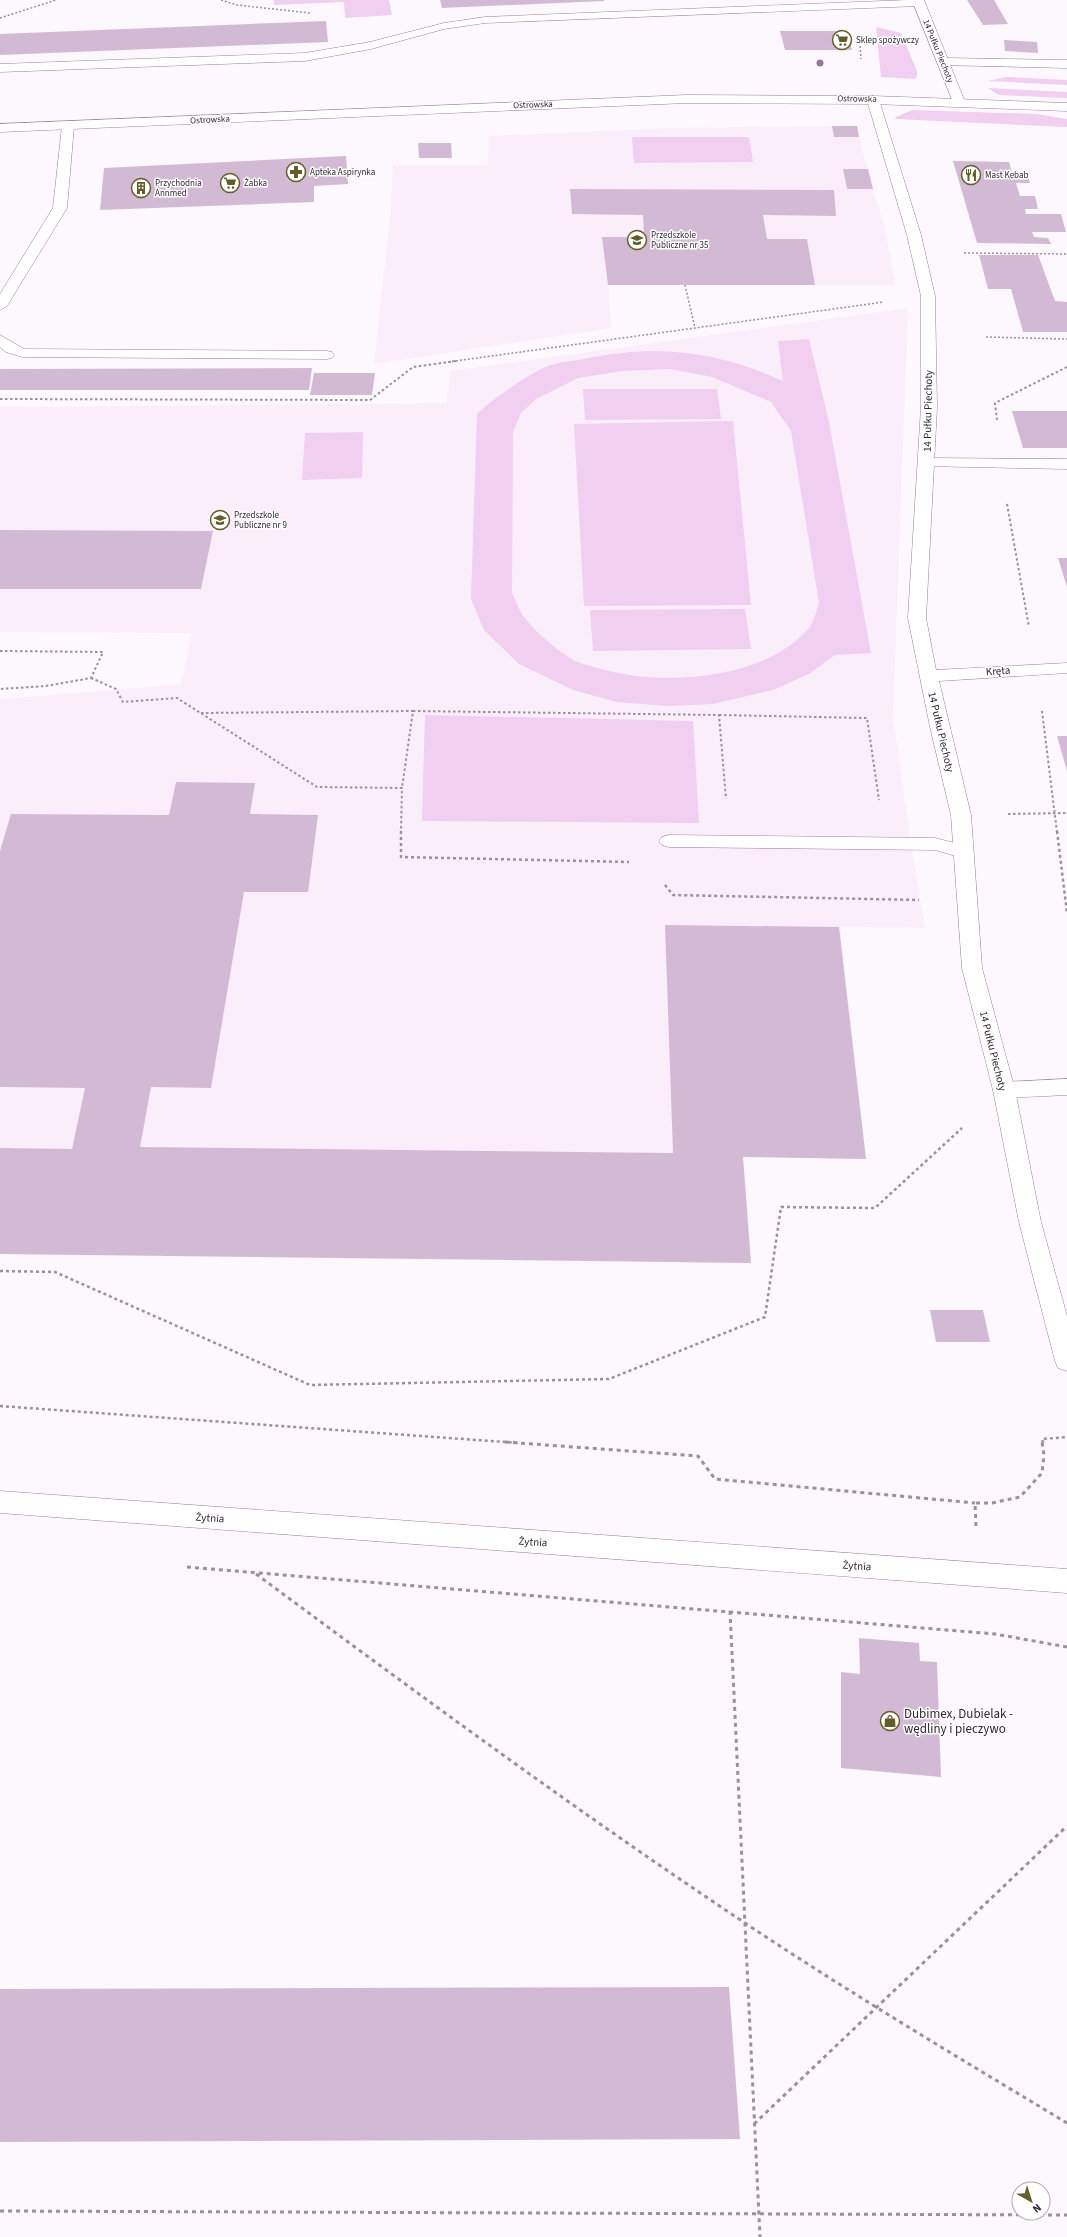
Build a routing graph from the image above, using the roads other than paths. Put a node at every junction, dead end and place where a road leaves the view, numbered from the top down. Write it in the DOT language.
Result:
graph roads {
  1 [pos="918,1"];
  2 [pos="943,62"];
  3 [pos="1067,64"];
  4 [pos="0,68"];
  5 [pos="873,100"];
  6 [pos="959,102"];
  7 [pos="1067,107"];
  8 [pos="68,126"];
  9 [pos="0,128"];
  10 [pos="0,306"];
  11 [pos="0,339"];
  12 [pos="327,355"];
  13 [pos="926,463"];
  14 [pos="1067,464"];
  15 [pos="1067,668"];
  16 [pos="929,676"];
  17 [pos="669,841"];
  18 [pos="963,852"];
  19 [pos="1067,1087"];
  20 [pos="1004,1090"];
  21 [pos="1067,1361"];
  22 [pos="0,1502"];
  23 [pos="1067,1581"];
  1 -- 2 [label="street, 14 Pułku Piechoty"];
  1 -- 4 [label="street"];
  2 -- 3 [label="street"];
  2 -- 6 [label="street, 14 Pułku Piechoty"];
  5 -- 6 [label="street, Ostrowska"];
  5 -- 8 [label="street, Ostrowska"];
  5 -- 13 [label="street, 14 Pułku Piechoty"];
  6 -- 7 [label="street, Ostrowska"];
  8 -- 9 [label="street, Ostrowska"];
  8 -- 10 [label="street"];
  11 -- 12 [label="street"];
  13 -- 14 [label="street"];
  13 -- 16 [label="street, 14 Pułku Piechoty"];
  15 -- 16 [label="street, Kręta"];
  16 -- 18 [label="street, 14 Pułku Piechoty"];
  17 -- 18 [label="street"];
  18 -- 20 [label="street, 14 Pułku Piechoty"];
  19 -- 20 [label="street"];
  20 -- 21 [label="street, 14 Pułku Piechoty"];
  22 -- 23 [label="street, Żytnia"];
}
